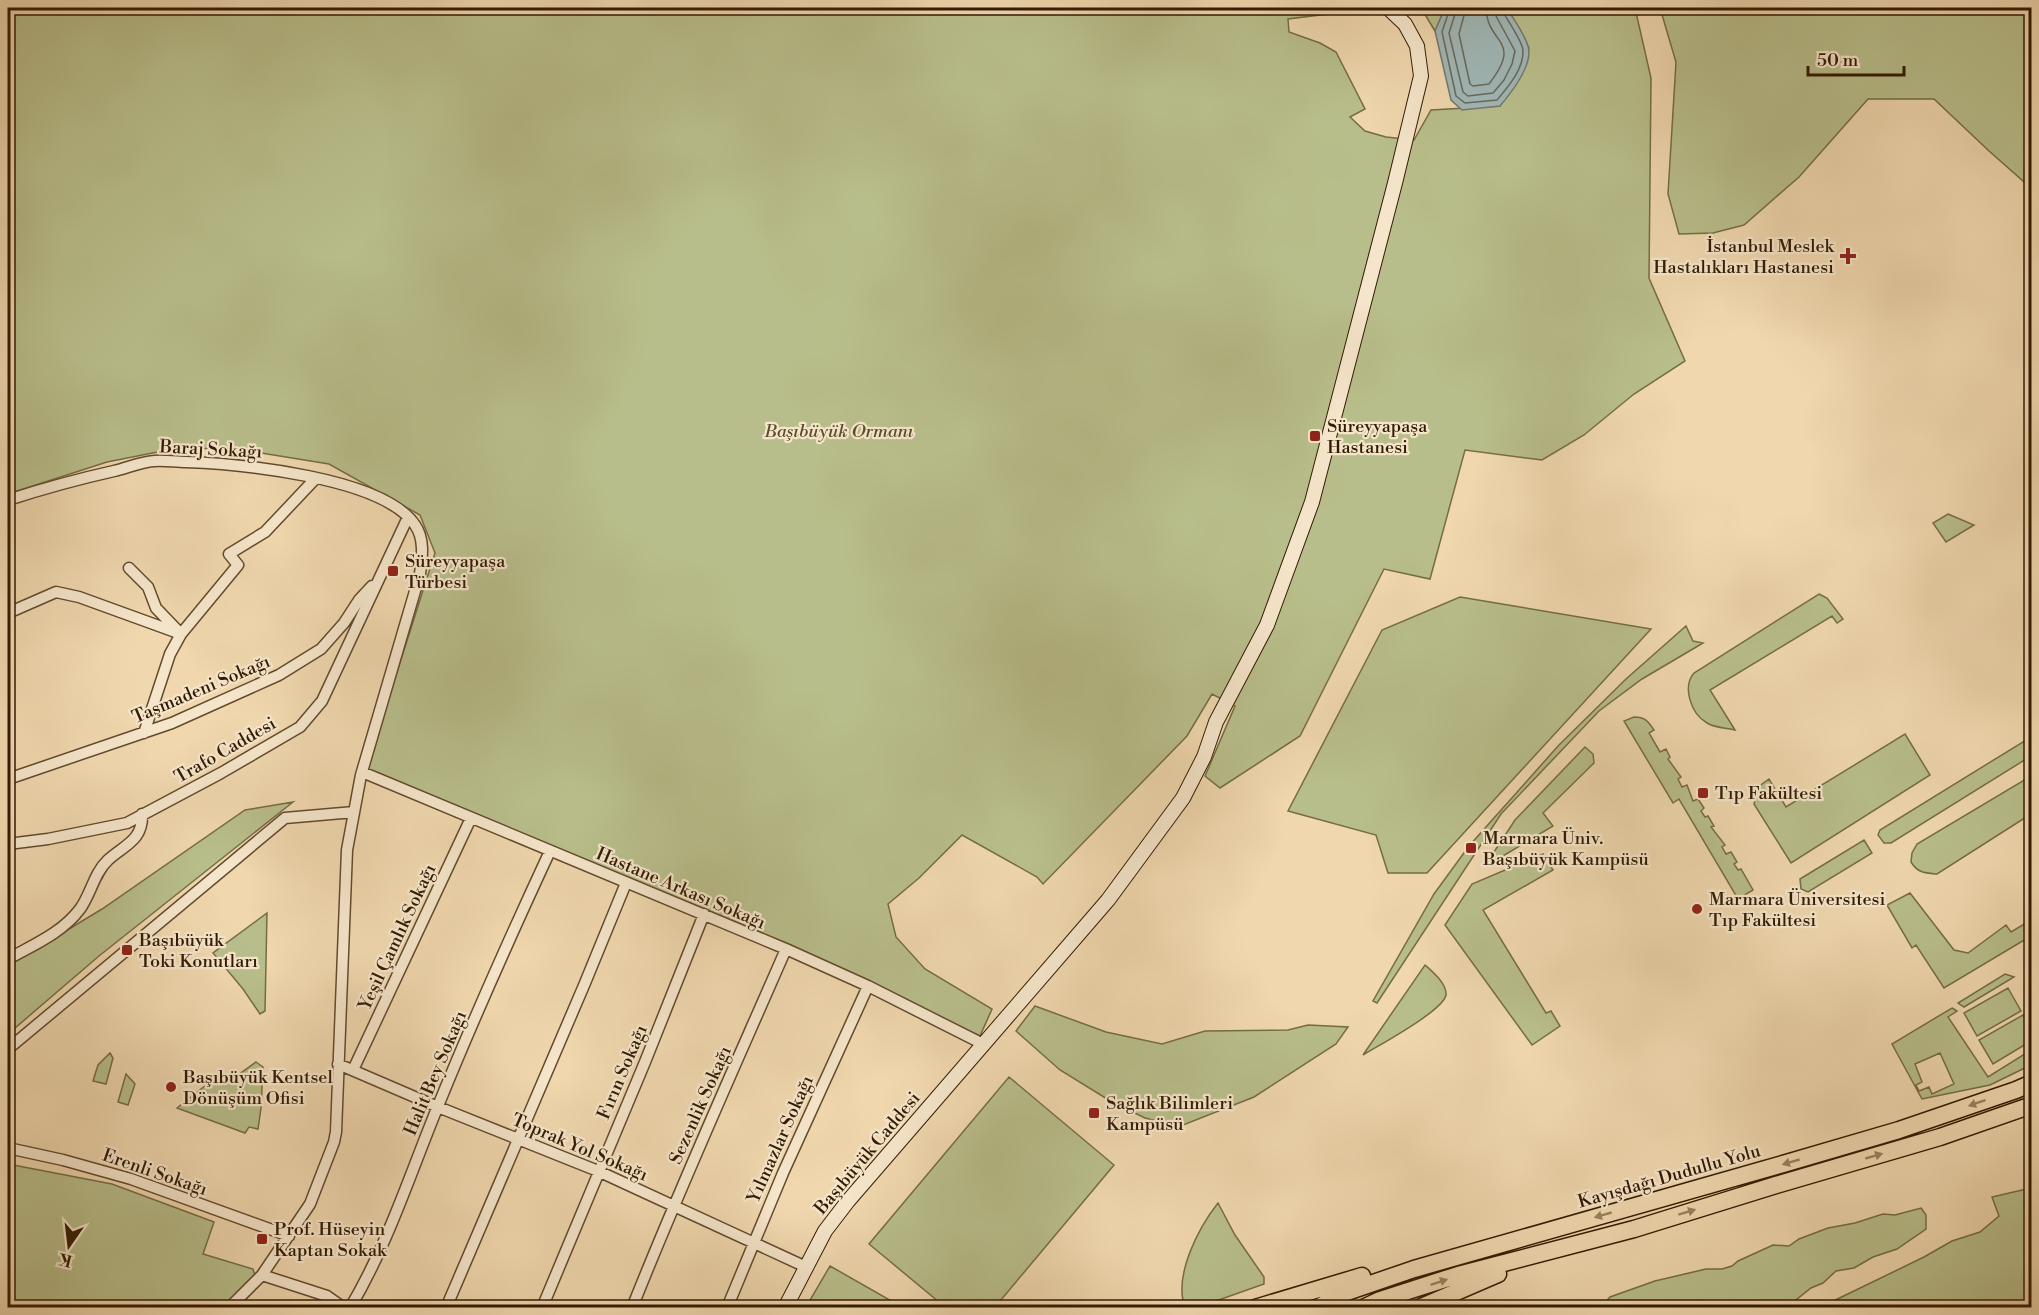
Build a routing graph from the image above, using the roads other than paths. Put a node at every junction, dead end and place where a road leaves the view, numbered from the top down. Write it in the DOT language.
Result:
graph roads {
  1 [pos="1388,8"];
  2 [pos="316,478"];
  3 [pos="8,500"];
  4 [pos="408,517"];
  5 [pos="129,568"];
  6 [pos="377,582"];
  7 [pos="8,613"];
  8 [pos="181,634"];
  9 [pos="144,733"];
  10 [pos="362,772"];
  11 [pos="8,779"];
  12 [pos="354,812"];
  13 [pos="142,814"];
  14 [pos="471,818"];
  15 [pos="8,844"];
  16 [pos="550,851"];
  17 [pos="626,883"];
  18 [pos="704,914"];
  19 [pos="786,949"];
  20 [pos="8,959"];
  21 [pos="868,986"];
  22 [pos="983,1044"];
  23 [pos="8,1049"];
  24 [pos="338,1064"];
  25 [pos="353,1070"];
  26 [pos="2031,1083"];
  27 [pos="2031,1105"];
  28 [pos="438,1107"];
  29 [pos="2031,1115"];
  30 [pos="1940,1137"];
  31 [pos="518,1139"];
  32 [pos="8,1148"];
  33 [pos="598,1171"];
  34 [pos="673,1205"];
  35 [pos="289,1236"];
  36 [pos="1506,1242"];
  37 [pos="752,1243"];
  38 [pos="1570,1246"];
  39 [pos="806,1268"];
  40 [pos="262,1275"];
  41 [pos="230,1308"];
  42 [pos="344,1308"];
  43 [pos="350,1308"];
  44 [pos="446,1308"];
  45 [pos="542,1308"];
  46 [pos="632,1308"];
  47 [pos="726,1308"];
  48 [pos="785,1308"];
  49 [pos="1255,1308"];
  50 [pos="1317,1308"];
  51 [pos="1364,1308"];
  52 [pos="1419,1308"];
  1 -- 22 [label="main road, Başıbüyük Caddesi"];
  2 -- 3 [label="street, Baraj Sokağı"];
  2 -- 4 [label="street, Baraj Sokağı"];
  2 -- 8 [label="street"];
  4 -- 6 [label="street, Trafo Caddesi"];
  4 -- 10 [label="street"];
  5 -- 8 [label="street"];
  6 -- 9 [label="street, Taşmadeni Sokağı"];
  6 -- 13 [label="street, Trafo Caddesi"];
  7 -- 8 [label="street"];
  8 -- 9 [label="street"];
  9 -- 11 [label="street, Taşmadeni Sokağı"];
  10 -- 12 [label="street"];
  10 -- 14 [label="street, Hastane Arkası Sokağı"];
  12 -- 23 [label="street"];
  12 -- 24 [label="street"];
  13 -- 15 [label="street, Trafo Caddesi"];
  13 -- 20 [label="street"];
  14 -- 16 [label="street, Hastane Arkası Sokağı"];
  14 -- 25 [label="street, Yeşil Çamlık Sokağı"];
  16 -- 17 [label="street, Hastane Arkası Sokağı"];
  16 -- 28 [label="street, Halit Bey Sokağı"];
  17 -- 18 [label="street, Hastane Arkası Sokağı"];
  17 -- 31 [label="street"];
  18 -- 19 [label="street, Hastane Arkası Sokağı"];
  18 -- 33 [label="street, Fırın Sokağı"];
  19 -- 21 [label="street, Hastane Arkası Sokağı"];
  19 -- 34 [label="street, Sezenlik Sokağı"];
  21 -- 22 [label="street, Hastane Arkası Sokağı"];
  21 -- 37 [label="street, Yılmazlar Sokağı"];
  22 -- 39 [label="main road, Başıbüyük Caddesi"];
  24 -- 25 [label="street, Toprak Yol Sokağı"];
  24 -- 35 [label="street"];
  25 -- 28 [label="street, Toprak Yol Sokağı"];
  26 -- 36 [label="main road, Kayışdağı Dudullu Yolu, one-way"];
  27 -- 30 [label="main road"];
  28 -- 31 [label="street, Toprak Yol Sokağı"];
  28 -- 43 [label="street, Halit Bey Sokağı"];
  29 -- 30 [label="main road"];
  38 -- 30 [label="main road, one-way"];
  31 -- 33 [label="street, Toprak Yol Sokağı"];
  31 -- 44 [label="street"];
  32 -- 35 [label="street, Erenli Sokağı"];
  33 -- 34 [label="street, Toprak Yol Sokağı"];
  33 -- 45 [label="street, Fırın Sokağı"];
  34 -- 37 [label="street, Toprak Yol Sokağı"];
  34 -- 46 [label="street, Sezenlik Sokağı"];
  35 -- 40 [label="street"];
  36 -- 49 [label="main road"];
  36 -- 50 [label="main road, Kayışdağı Dudullu Yolu"];
  37 -- 39 [label="street, Toprak Yol Sokağı"];
  37 -- 47 [label="street, Yılmazlar Sokağı"];
  51 -- 38 [label="main road, one-way"];
  38 -- 52 [label="main road"];
  39 -- 48 [label="main road, Başıbüyük Caddesi"];
  40 -- 41 [label="street"];
  40 -- 42 [label="street"];
}
